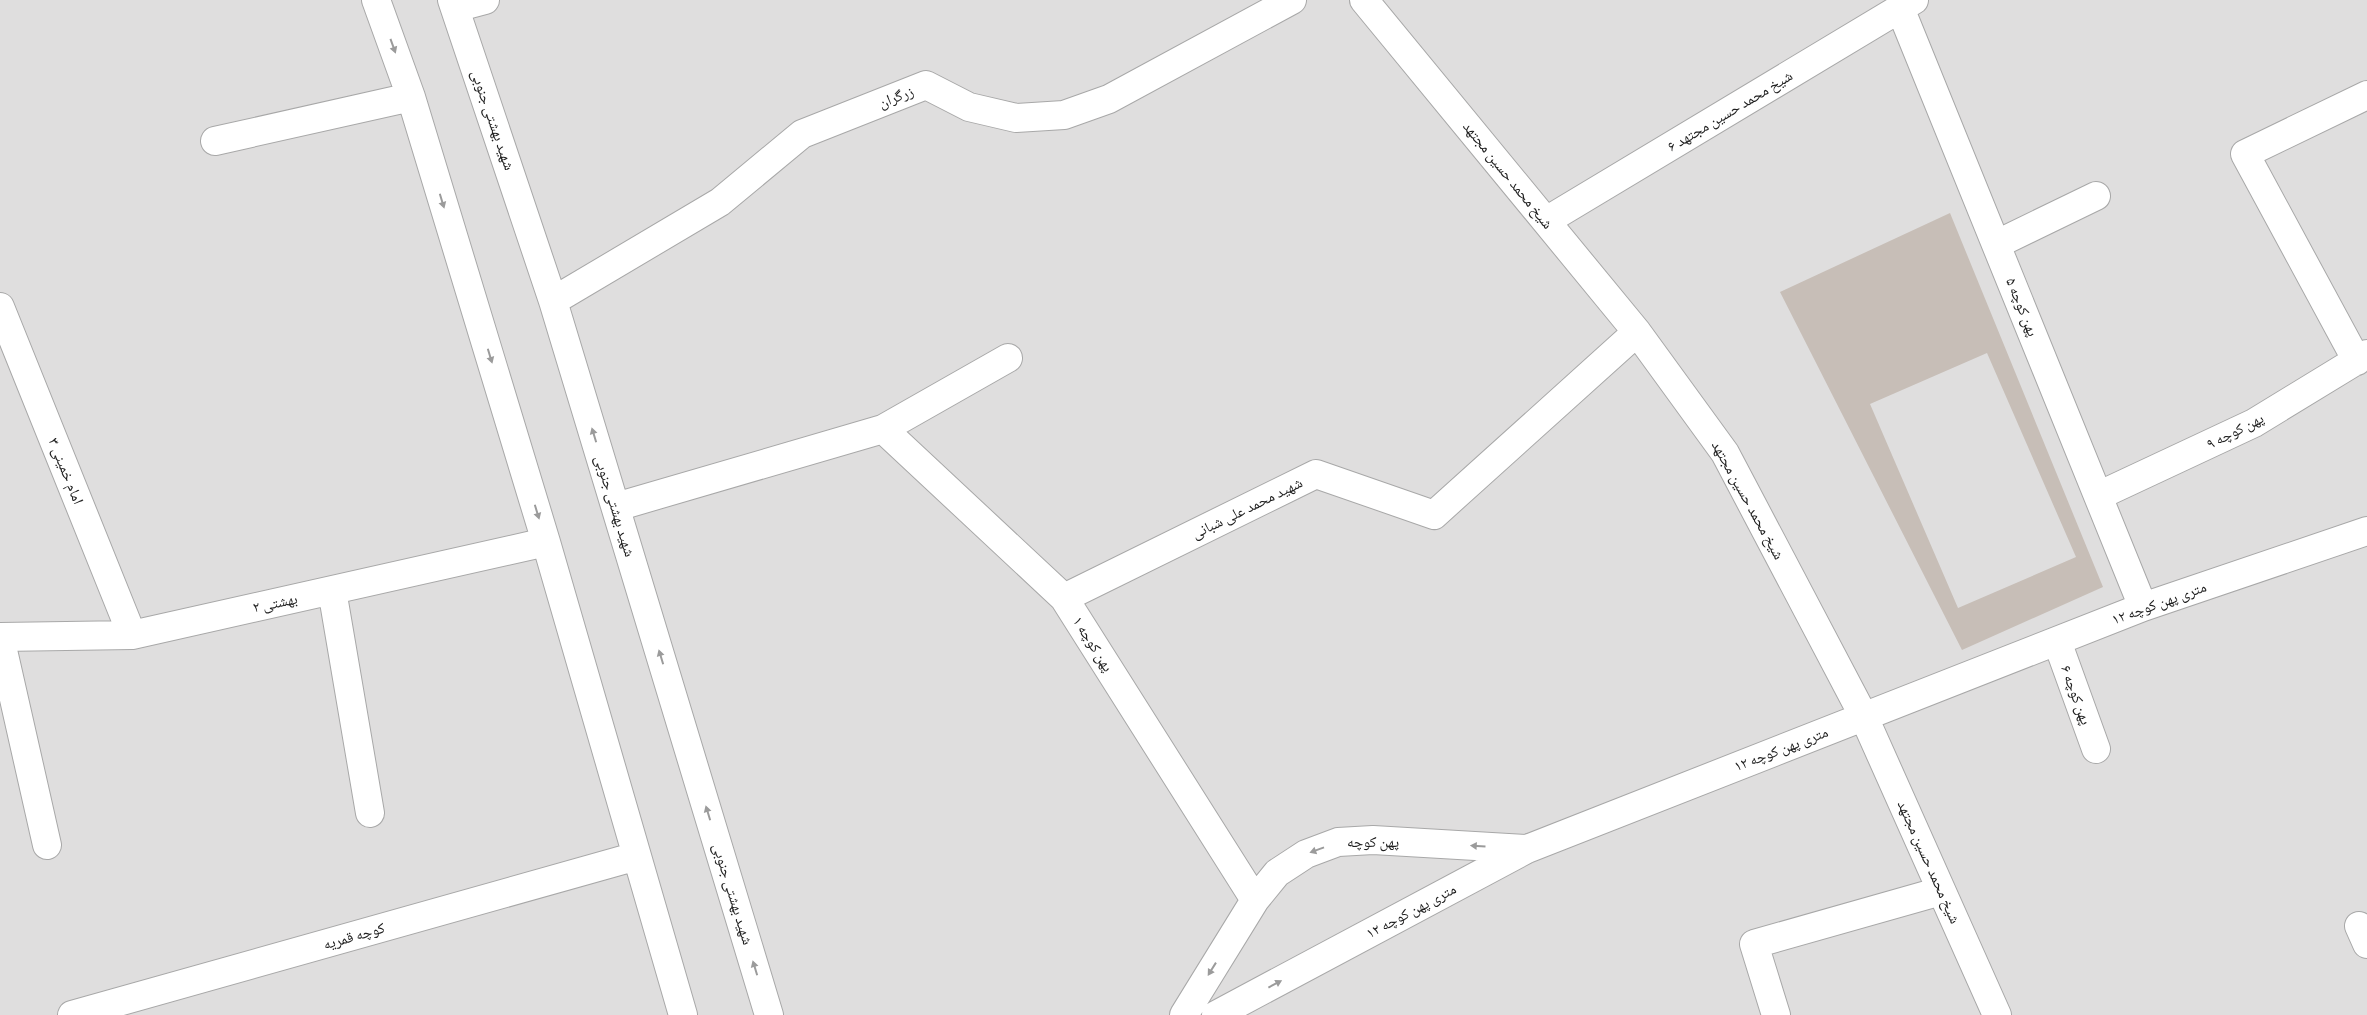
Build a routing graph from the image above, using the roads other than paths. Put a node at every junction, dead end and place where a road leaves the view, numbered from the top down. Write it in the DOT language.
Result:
graph roads {
  1 [pos="376,0"];
  2 [pos="485,0"];
  3 [pos="1292,0"];
  4 [pos="1364,0"];
  5 [pos="454,4"];
  6 [pos="1907,4"];
  7 [pos="2367,95"];
  8 [pos="411,98"];
  9 [pos="216,141"];
  10 [pos="2096,196"];
  11 [pos="1546,222"];
  12 [pos="1997,244"];
  13 [pos="553,301"];
  14 [pos="0,307"];
  15 [pos="1637,332"];
  16 [pos="1008,358"];
  17 [pos="2362,358"];
  18 [pos="883,429"];
  19 [pos="2098,496"];
  20 [pos="616,507"];
  21 [pos="2367,531"];
  22 [pos="546,542"];
  23 [pos="332,590"];
  24 [pos="1064,598"];
  25 [pos="2143,607"];
  26 [pos="132,635"];
  27 [pos="0,637"];
  28 [pos="2057,641"];
  29 [pos="1864,717"];
  30 [pos="2096,749"];
  31 [pos="370,813"];
  32 [pos="47,845"];
  33 [pos="1527,849"];
  34 [pos="637,856"];
  35 [pos="1942,890"];
  36 [pos="1255,900"];
  37 [pos="72,1015"];
  38 [pos="683,1015"];
  39 [pos="769,1015"];
  40 [pos="1184,1015"];
  41 [pos="1216,1015"];
  42 [pos="1776,1015"];
  43 [pos="1996,1015"];
  1 -- 8 [label="street, one-way"];
  2 -- 5 [label="street"];
  3 -- 13 [label="street, زرگران"];
  4 -- 11 [label="street, شیخ محمد حسین مجتهد"];
  5 -- 13 [label="street, شهید بهشتی جنوبی"];
  6 -- 11 [label="street, شیخ محمد حسین مجتهد ۶"];
  6 -- 12 [label="street, پهن کوچه ۵"];
  7 -- 17 [label="street"];
  8 -- 9 [label="street"];
  8 -- 22 [label="street, one-way"];
  10 -- 12 [label="street"];
  11 -- 15 [label="street, شیخ محمد حسین مجتهد"];
  12 -- 19 [label="street, پهن کوچه ۵"];
  20 -- 13 [label="street, شهید بهشتی جنوبی, one-way"];
  14 -- 26 [label="street, امام خمینی ۳"];
  15 -- 24 [label="street, شهید محمد علی شبانی"];
  15 -- 29 [label="street, شیخ محمد حسین مجتهد"];
  16 -- 18 [label="street"];
  17 -- 19 [label="street, پهن کوچه ۹"];
  18 -- 20 [label="street"];
  18 -- 24 [label="street, پهن کوچه ۱"];
  19 -- 25 [label="street, پهن کوچه ۵"];
  39 -- 20 [label="street, شهید بهشتی جنوبی, one-way"];
  21 -- 25 [label="street, ۱۲ متری پهن کوچه"];
  22 -- 23 [label="street, بهشتی ۲"];
  22 -- 34 [label="street"];
  23 -- 26 [label="street, بهشتی ۲"];
  23 -- 31 [label="street"];
  24 -- 36 [label="street, پهن کوچه ۱"];
  25 -- 28 [label="street, ۱۲ متری پهن کوچه"];
  26 -- 27 [label="street, بهشتی ۲"];
  27 -- 32 [label="street"];
  28 -- 29 [label="street, ۱۲ متری پهن کوچه"];
  28 -- 30 [label="street, پهن کوچه ۶"];
  29 -- 33 [label="street, ۱۲ متری پهن کوچه"];
  29 -- 35 [label="street, شیخ محمد حسین مجتهد"];
  33 -- 36 [label="street, پهن کوچه, one-way"];
  41 -- 33 [label="street, ۱۲ متری پهن کوچه, one-way"];
  34 -- 37 [label="street, کوچه قمریه"];
  34 -- 38 [label="street"];
  35 -- 42 [label="street"];
  35 -- 43 [label="street, شیخ محمد حسین مجتهد"];
  36 -- 40 [label="street, پهن کوچه, one-way"];
}
